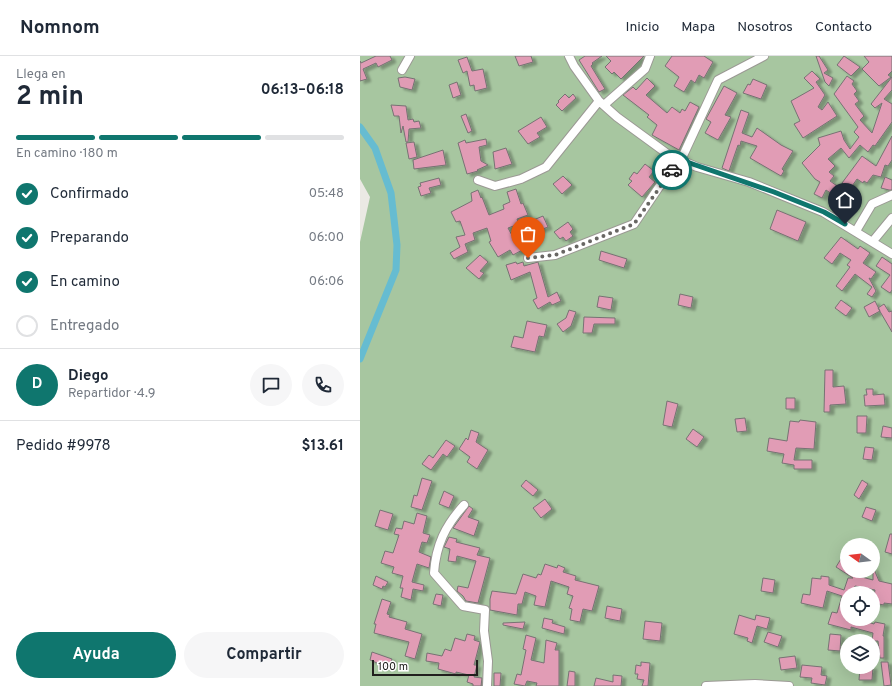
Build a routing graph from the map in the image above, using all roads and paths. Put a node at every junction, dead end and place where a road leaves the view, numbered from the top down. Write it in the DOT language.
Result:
graph roads {
  1 [pos="410,56"];
  2 [pos="569,56"];
  3 [pos="650,56"];
  4 [pos="764,56"];
  5 [pos="402,70"];
  6 [pos="601,103"];
  7 [pos="681,160"];
  8 [pos="478,180"];
  9 [pos="892,195"];
  10 [pos="892,218"];
  11 [pos="856,231"];
  12 [pos="873,241"];
  13 [pos="892,254"];
  14 [pos="528,258"];
  15 [pos="464,505"];
  16 [pos="487,686"];
  17 [pos="706,686"];
  18 [pos="789,686"];
  1 -- 5 [label="street"];
  2 -- 6 [label="street"];
  3 -- 6 [label="street"];
  4 -- 7 [label="street"];
  6 -- 7 [label="street"];
  6 -- 8 [label="street"];
  7 -- 11 [label="street"];
  7 -- 14 [label="street"];
  9 -- 11 [label="street"];
  10 -- 12 [label="street"];
  11 -- 12 [label="street"];
  12 -- 13 [label="street"];
  15 -- 16 [label="street"];
  17 -- 18 [label="street"];
}
